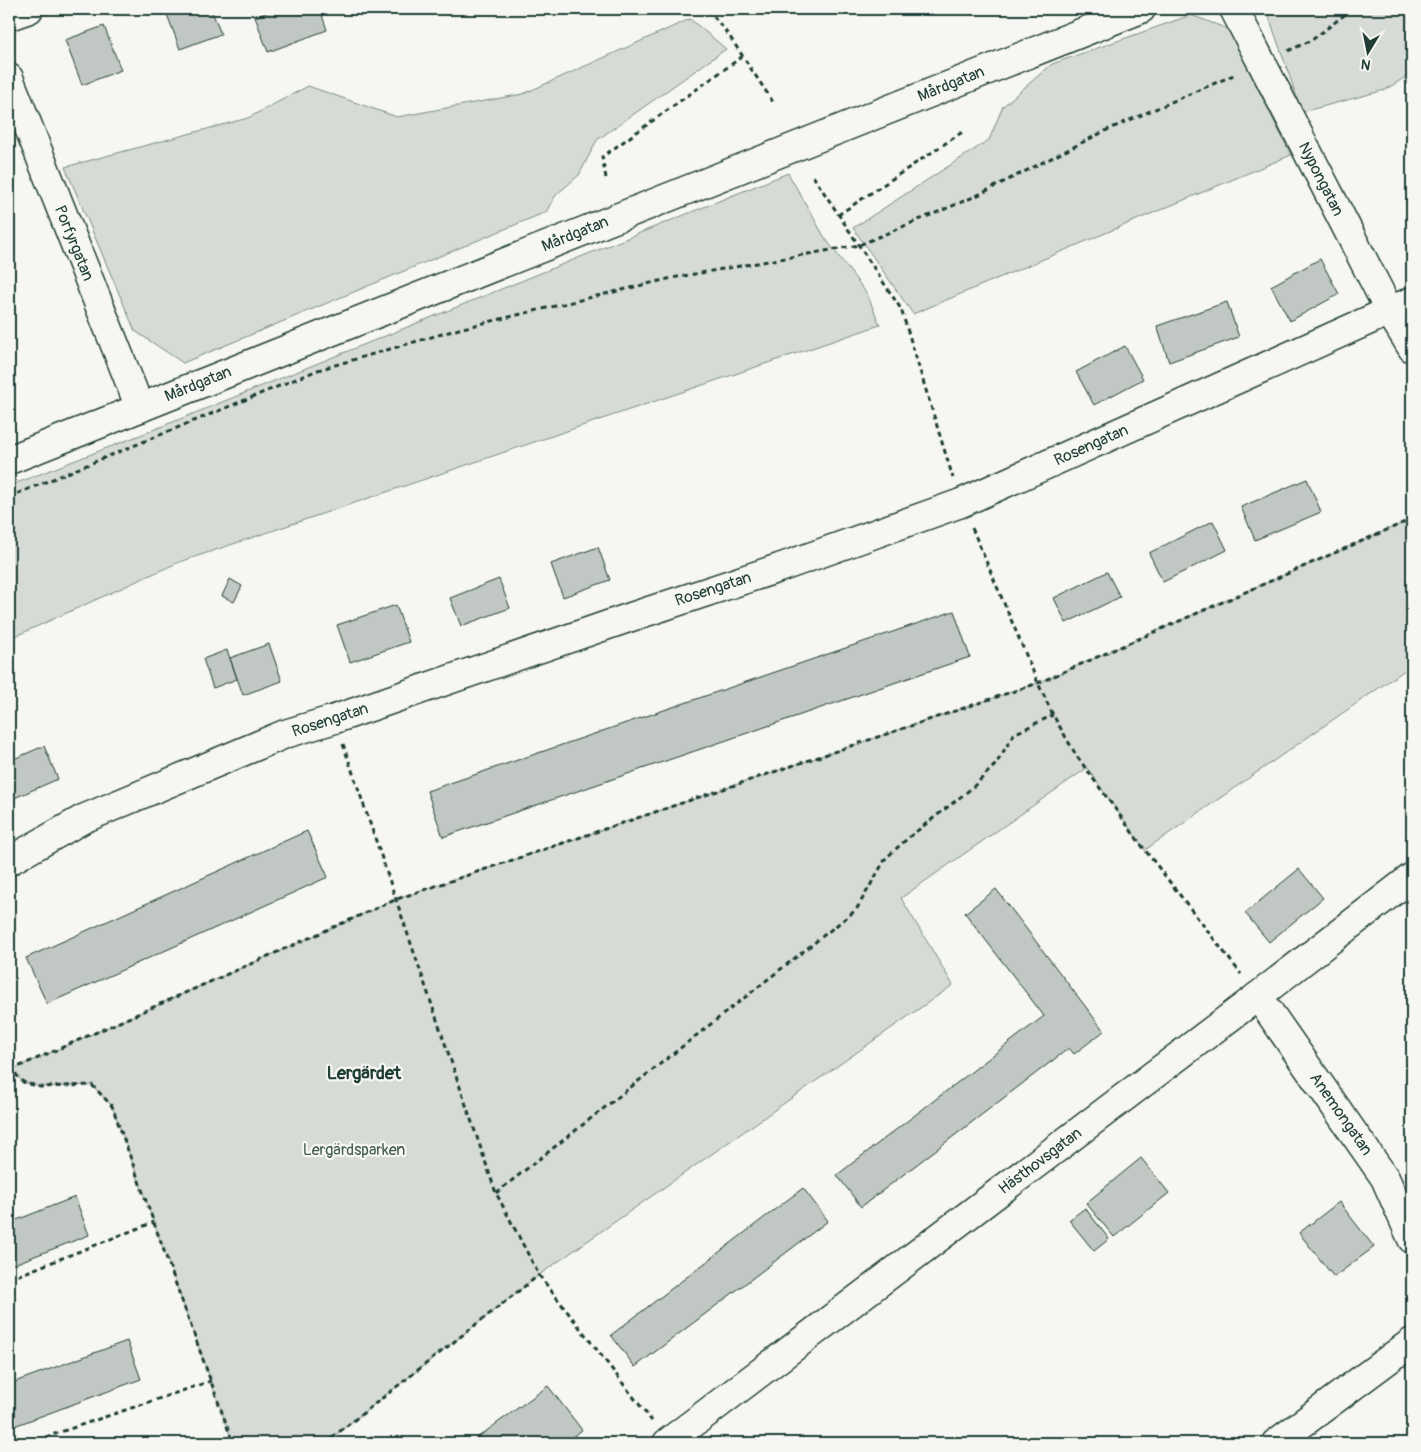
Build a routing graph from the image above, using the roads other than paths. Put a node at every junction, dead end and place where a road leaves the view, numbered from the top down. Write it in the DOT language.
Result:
graph roads {
  1 [pos="29,9"];
  2 [pos="1141,9"];
  3 [pos="1234,9"];
  4 [pos="9,16"];
  5 [pos="9,78"];
  6 [pos="1401,307"];
  7 [pos="1412,348"];
  8 [pos="140,408"];
  9 [pos="9,460"];
  10 [pos="9,861"];
  11 [pos="1412,877"];
  12 [pos="1258,996"];
  13 [pos="1412,1239"];
  14 [pos="1412,1342"];
  15 [pos="668,1443"];
  16 [pos="1276,1443"];
  1 -- 4 [label="street"];
  2 -- 8 [label="street, Mårdgatan"];
  3 -- 6 [label="street, Nypongatan"];
  5 -- 8 [label="street, Porfyrgatan"];
  6 -- 7 [label="street, Nypongatan"];
  6 -- 10 [label="street, Rosengatan"];
  8 -- 9 [label="street, Mårdgatan"];
  11 -- 12 [label="street, Hästhovsgatan"];
  12 -- 13 [label="street, Anemongatan"];
  12 -- 15 [label="street, Hästhovsgatan"];
  14 -- 16 [label="street"];
}
